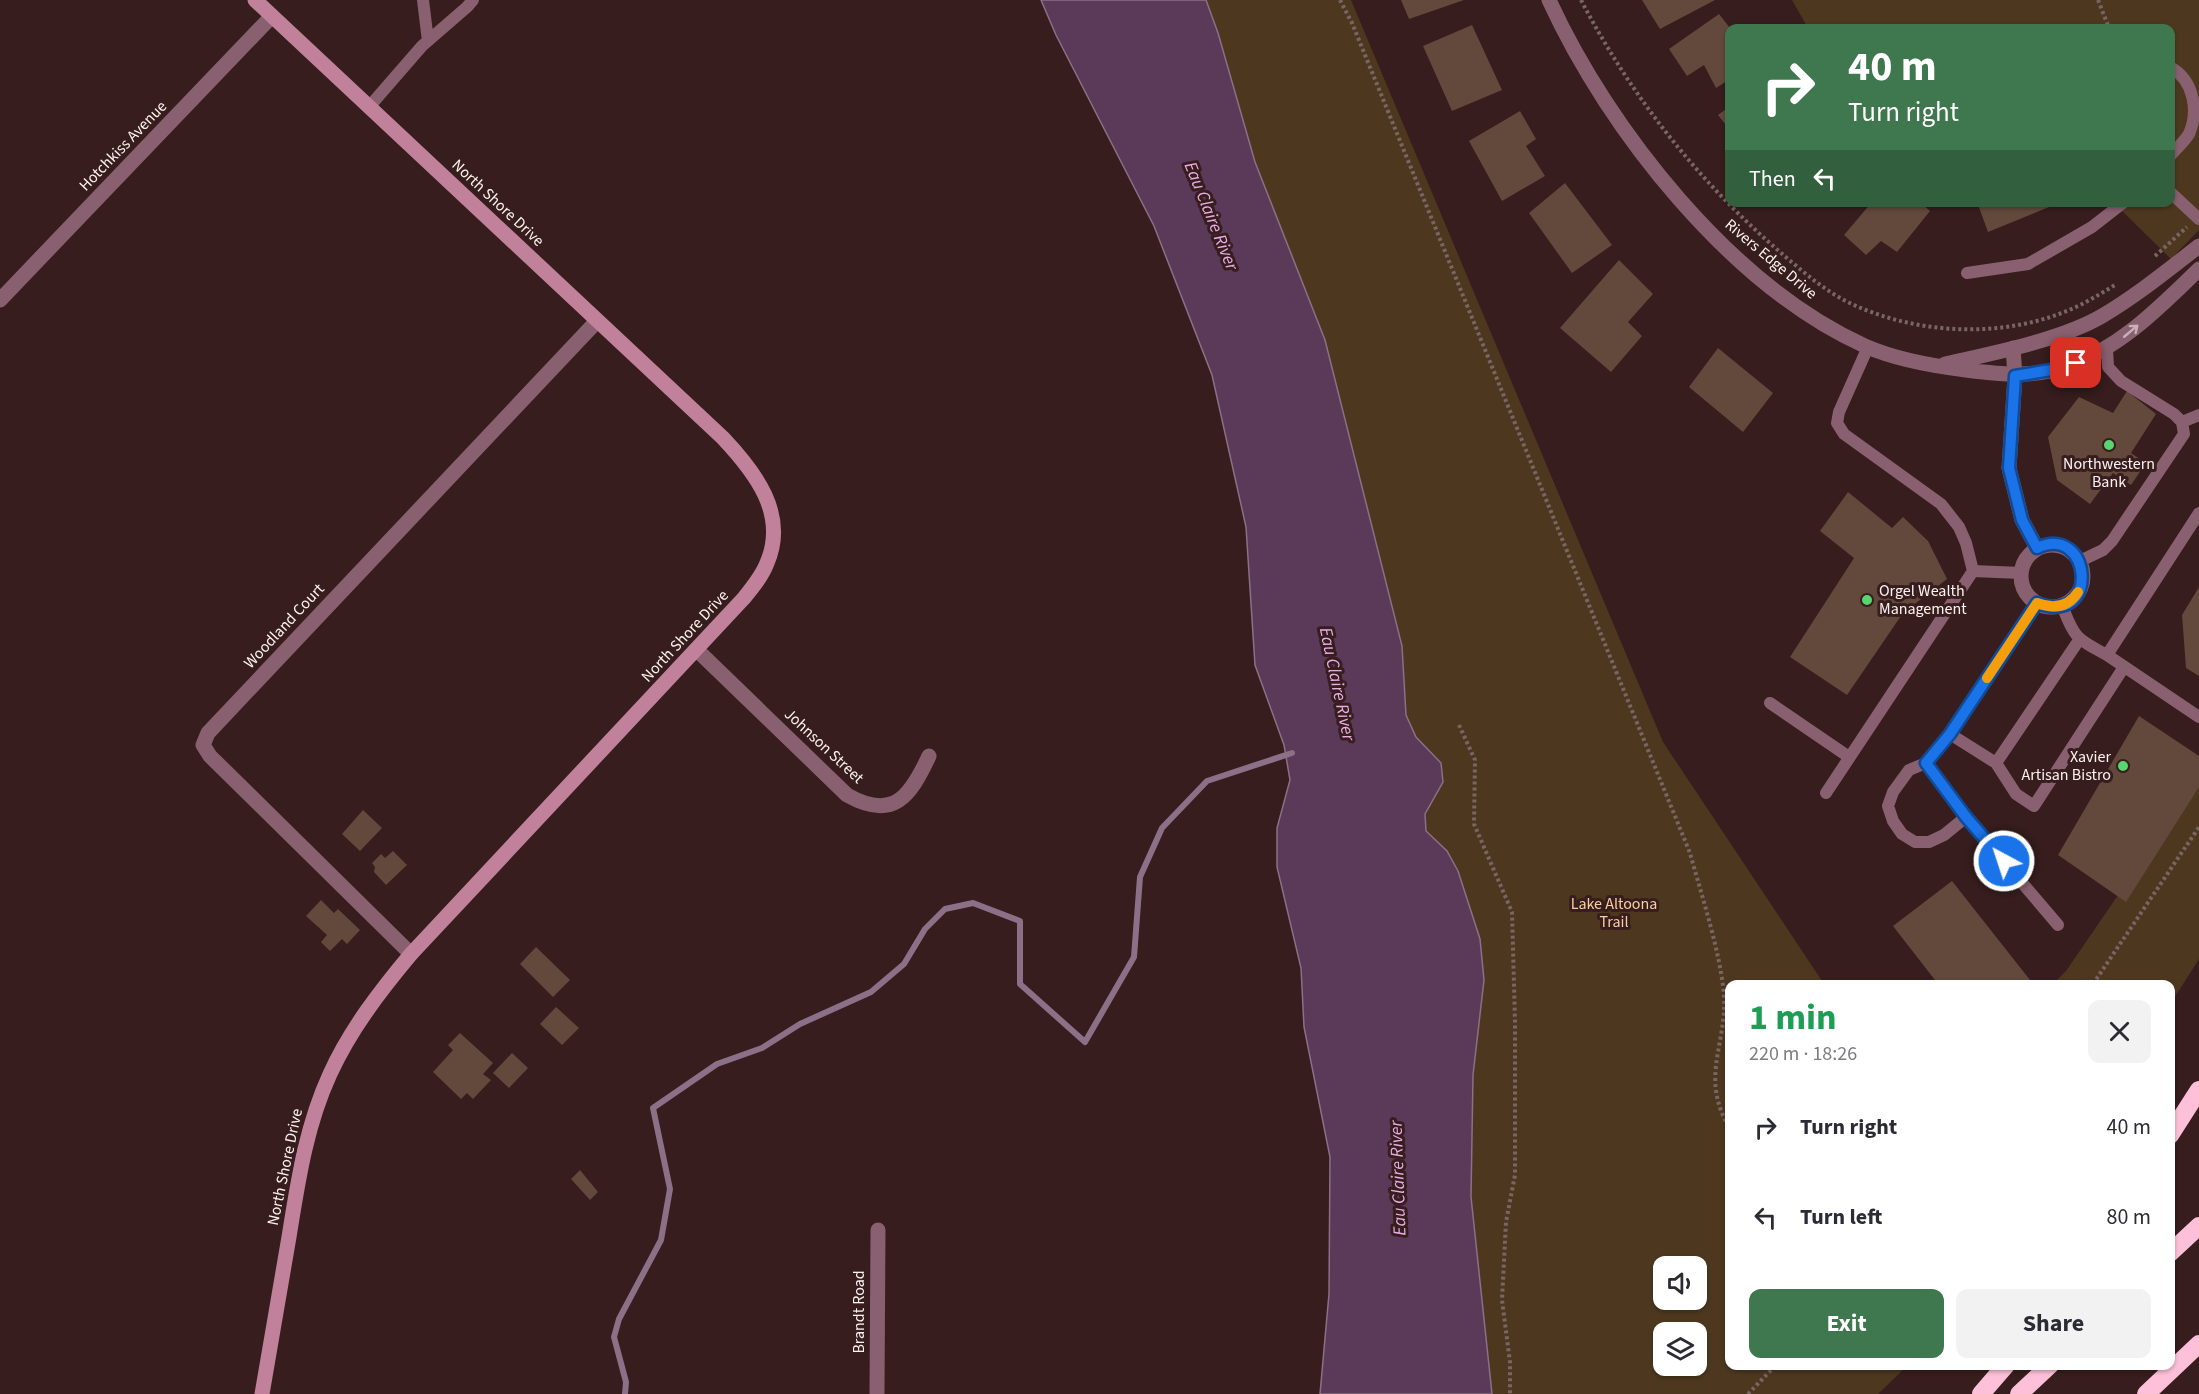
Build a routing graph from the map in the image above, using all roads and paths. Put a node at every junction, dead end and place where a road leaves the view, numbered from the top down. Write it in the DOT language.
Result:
graph roads {
  1 [pos="255,0"];
  2 [pos="423,0"];
  3 [pos="473,0"];
  4 [pos="1340,0"];
  5 [pos="1549,0"];
  6 [pos="1581,0"];
  7 [pos="2098,0"];
  8 [pos="272,16"];
  9 [pos="2107,24"];
  10 [pos="428,41"];
  11 [pos="2175,72"];
  12 [pos="369,107"];
  13 [pos="2175,150"];
  14 [pos="2175,197"];
  15 [pos="1725,200"];
  16 [pos="1731,207"];
  17 [pos="2118,207"];
  18 [pos="2199,219"];
  19 [pos="2180,233"];
  20 [pos="2199,246"];
  21 [pos="2154,257"];
  22 [pos="2199,268"];
  23 [pos="1967,273"];
  24 [pos="2122,280"];
  25 [pos="0,300"];
  26 [pos="597,321"];
  27 [pos="1868,347"];
  28 [pos="2013,348"];
  29 [pos="2107,349"];
  30 [pos="1936,366"];
  31 [pos="2015,376"];
  32 [pos="2199,415"];
  33 [pos="2182,422"];
  34 [pos="2199,513"];
  35 [pos="2037,548"];
  36 [pos="2080,561"];
  37 [pos="1972,571"];
  38 [pos="2021,573"];
  39 [pos="2037,603"];
  40 [pos="2062,606"];
  41 [pos="2079,640"];
  42 [pos="697,650"];
  43 [pos="2107,656"];
  44 [pos="2124,667"];
  45 [pos="1770,703"];
  46 [pos="2199,717"];
  47 [pos="1459,725"];
  48 [pos="1950,734"];
  49 [pos="929,756"];
  50 [pos="1849,757"];
  51 [pos="1926,763"];
  52 [pos="1996,763"];
  53 [pos="1826,793"];
  54 [pos="1966,817"];
  55 [pos="2199,827"];
  56 [pos="2058,925"];
  57 [pos="411,954"];
  58 [pos="2096,980"];
  59 [pos="2199,1090"];
  60 [pos="1725,1122"];
  61 [pos="2175,1127"];
  62 [pos="2199,1226"];
  63 [pos="878,1230"];
  64 [pos="2175,1248"];
  65 [pos="2199,1344"];
  66 [pos="2175,1367"];
  67 [pos="1771,1370"];
  68 [pos="2002,1370"];
  69 [pos="2045,1370"];
  70 [pos="2171,1370"];
  71 [pos="262,1394"];
  72 [pos="877,1394"];
  73 [pos="1510,1394"];
  74 [pos="1748,1394"];
  75 [pos="1981,1394"];
  76 [pos="2019,1394"];
  77 [pos="2146,1394"];
  1 -- 8 [label="street, North Shore Drive"];
  2 -- 10 [label="lane"];
  3 -- 10 [label="lane"];
  4 -- 60 [label="path"];
  5 -- 27 [label="street, Rivers Edge Drive"];
  6 -- 15 [label="path"];
  7 -- 9 [label="path"];
  8 -- 12 [label="street, North Shore Drive"];
  8 -- 25 [label="street, Hotchkiss Avenue"];
  10 -- 12 [label="lane"];
  11 -- 13 [label="lane"];
  12 -- 26 [label="street, North Shore Drive"];
  14 -- 18 [label="lane"];
  16 -- 24 [label="path"];
  17 -- 23 [label="lane"];
  19 -- 21 [label="path"];
  20 -- 28 [label="street, Rivers Edge Drive"];
  29 -- 22 [label="street, Rivers Edge Drive, one-way"];
  26 -- 42 [label="street, North Shore Drive"];
  26 -- 57 [label="street, Woodland Court"];
  27 -- 30 [label="street, Rivers Edge Drive"];
  27 -- 37 [label="lane"];
  28 -- 30 [label="street, Rivers Edge Drive"];
  28 -- 31 [label="street"];
  29 -- 31 [label="street, Rivers Edge Drive"];
  29 -- 33 [label="lane"];
  30 -- 31 [label="street, Rivers Edge Drive"];
  31 -- 35 [label="street"];
  32 -- 33 [label="lane"];
  33 -- 36 [label="lane"];
  34 -- 43 [label="lane"];
  35 -- 36 [label="street"];
  35 -- 38 [label="street"];
  36 -- 40 [label="street"];
  37 -- 38 [label="lane"];
  37 -- 50 [label="lane"];
  38 -- 39 [label="street"];
  39 -- 40 [label="street"];
  39 -- 48 [label="lane"];
  40 -- 41 [label="lane"];
  41 -- 43 [label="lane"];
  41 -- 52 [label="lane"];
  42 -- 49 [label="street, Johnson Street"];
  42 -- 57 [label="street, North Shore Drive"];
  43 -- 44 [label="lane"];
  44 -- 46 [label="lane"];
  44 -- 52 [label="lane"];
  45 -- 50 [label="lane"];
  47 -- 73 [label="path"];
  48 -- 51 [label="lane"];
  48 -- 52 [label="lane"];
  50 -- 53 [label="lane"];
  51 -- 54 [label="lane"];
  51 -- 54 [label="lane"];
  54 -- 56 [label="lane"];
  55 -- 58 [label="path"];
  57 -- 71 [label="street, North Shore Drive"];
  59 -- 61 [label="highway"];
  62 -- 64 [label="highway"];
  63 -- 72 [label="street, Brandt Road"];
  65 -- 66 [label="highway"];
  67 -- 74 [label="path"];
  68 -- 75 [label="highway"];
  69 -- 76 [label="highway"];
  70 -- 77 [label="highway"];
}
